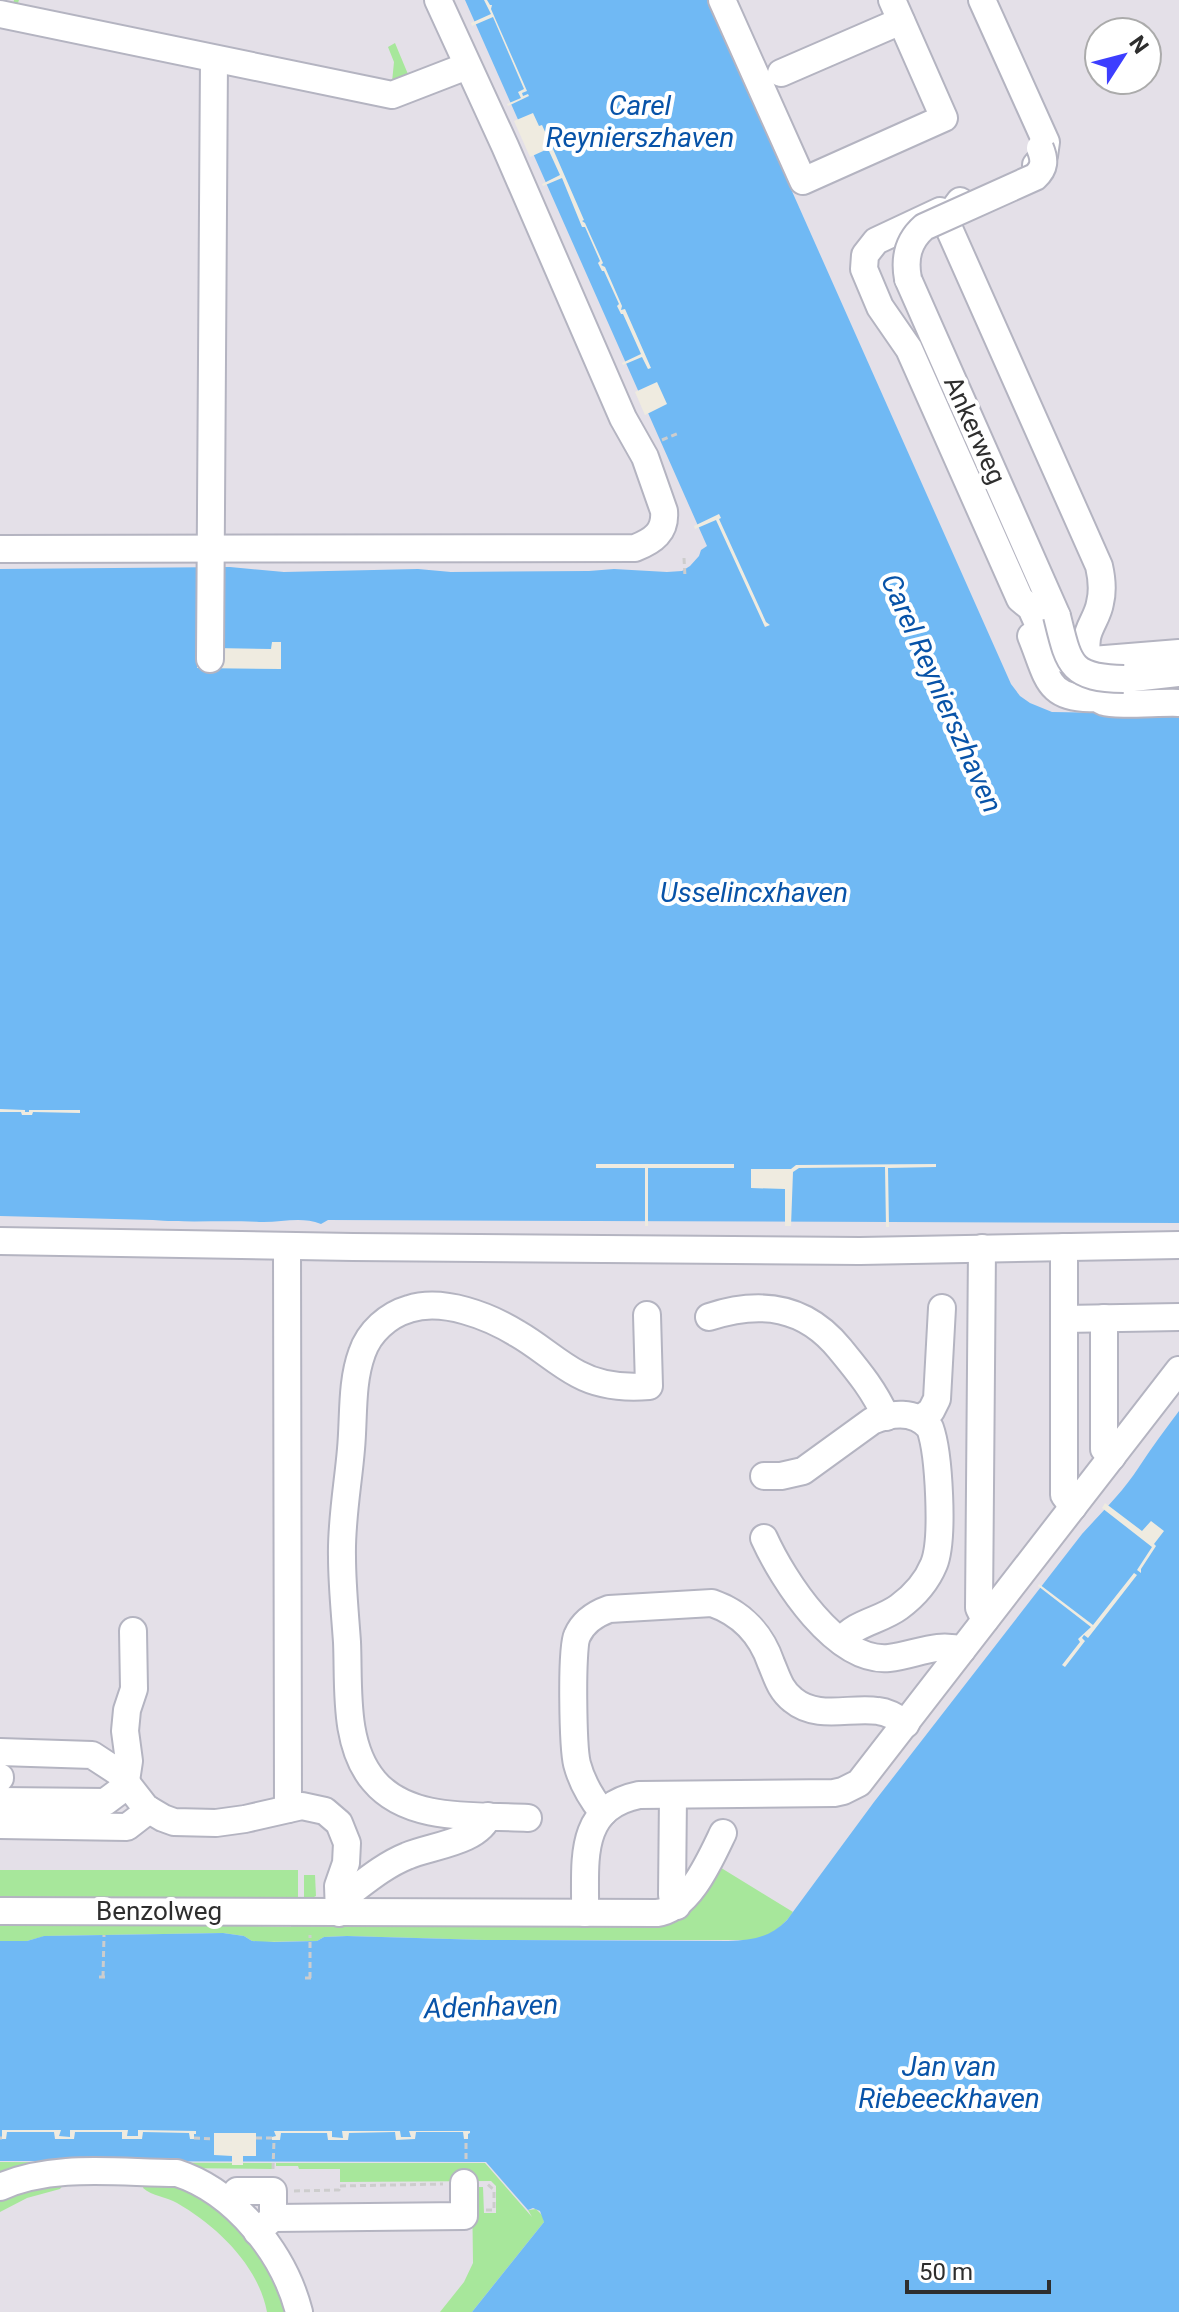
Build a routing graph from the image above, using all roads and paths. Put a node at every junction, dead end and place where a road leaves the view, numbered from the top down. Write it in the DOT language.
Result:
graph roads {
  1 [pos="438,0"];
  2 [pos="722,0"];
  3 [pos="974,0"];
  4 [pos="982,0"];
  5 [pos="2,10"];
  6 [pos="896,10"];
  7 [pos="214,59"];
  8 [pos="467,66"];
  9 [pos="781,73"];
  10 [pos="960,201"];
  11 [pos="679,433"];
  12 [pos="654,442"];
  13 [pos="0,549"];
  14 [pos="211,549"];
  15 [pos="684,558"];
  16 [pos="685,577"];
  17 [pos="1020,599"];
  18 [pos="1179,653"];
  19 [pos="210,659"];
  20 [pos="1088,660"];
  21 [pos="1179,673"];
  22 [pos="1097,698"];
  23 [pos="1179,703"];
  24 [pos="0,1241"];
  25 [pos="1179,1245"];
  26 [pos="287,1246"];
  27 [pos="1064,1247"];
  28 [pos="982,1248"];
  29 [pos="942,1308"];
  30 [pos="647,1315"];
  31 [pos="709,1317"];
  32 [pos="1179,1317"];
  33 [pos="1104,1318"];
  34 [pos="1064,1319"];
  35 [pos="1179,1370"];
  36 [pos="886,1417"];
  37 [pos="920,1419"];
  38 [pos="1112,1457"];
  39 [pos="764,1476"];
  40 [pos="1073,1507"];
  41 [pos="764,1538"];
  42 [pos="985,1620"];
  43 [pos="133,1631"];
  44 [pos="841,1641"];
  45 [pos="962,1650"];
  46 [pos="906,1724"];
  47 [pos="0,1752"];
  48 [pos="126,1781"];
  49 [pos="673,1795"];
  50 [pos="0,1801"];
  51 [pos="288,1809"];
  52 [pos="149,1810"];
  53 [pos="603,1813"];
  54 [pos="488,1816"];
  55 [pos="528,1818"];
  56 [pos="0,1825"];
  57 [pos="723,1833"];
  58 [pos="677,1906"];
  59 [pos="0,1911"];
  60 [pos="326,1913"];
  61 [pos="585,1913"];
  62 [pos="104,1935"];
  63 [pos="103,1977"];
  64 [pos="310,1978"];
  65 [pos="194,2138"];
  66 [pos="256,2138"];
  67 [pos="214,2139"];
  68 [pos="466,2139"];
  69 [pos="465,2174"];
  70 [pos="0,2187"];
  71 [pos="236,2189"];
  72 [pos="273,2191"];
  73 [pos="486,2210"];
  74 [pos="265,2225"];
  75 [pos="299,2312"];
  1 -- 8 [label="street"];
  2 -- 6 [label="street"];
  3 -- 21 [label="street, Ankerweg, bridge"];
  4 -- 10 [label="street, Ankerweg"];
  5 -- 7 [label="street"];
  6 -- 9 [label="street"];
  7 -- 8 [label="street"];
  7 -- 14 [label="street"];
  8 -- 14 [label="street"];
  10 -- 17 [label="street, Ankerweg"];
  10 -- 20 [label="street"];
  11 -- 12 [label="path"];
  13 -- 14 [label="street"];
  14 -- 19 [label="street"];
  15 -- 16 [label="path"];
  17 -- 20 [label="street, Ankerweg"];
  17 -- 22 [label="street, Ankerweg"];
  18 -- 20 [label="street, Ankerweg"];
  20 -- 22 [label="street"];
  22 -- 23 [label="street, Ankerweg"];
  24 -- 26 [label="street"];
  25 -- 27 [label="street"];
  26 -- 28 [label="street"];
  26 -- 51 [label="street"];
  27 -- 28 [label="street"];
  27 -- 34 [label="street"];
  28 -- 42 [label="street"];
  29 -- 37 [label="street"];
  30 -- 54 [label="street"];
  31 -- 36 [label="street"];
  32 -- 33 [label="street"];
  33 -- 34 [label="street"];
  33 -- 38 [label="street"];
  34 -- 40 [label="street"];
  35 -- 38 [label="street"];
  36 -- 37 [label="street"];
  36 -- 39 [label="street"];
  37 -- 44 [label="street"];
  38 -- 40 [label="street"];
  40 -- 42 [label="street"];
  41 -- 44 [label="street"];
  42 -- 45 [label="street"];
  43 -- 48 [label="street"];
  44 -- 45 [label="street"];
  45 -- 46 [label="street"];
  46 -- 49 [label="street"];
  46 -- 53 [label="street"];
  47 -- 48 [label="street"];
  48 -- 50 [label="street"];
  48 -- 52 [label="street"];
  49 -- 53 [label="street"];
  49 -- 58 [label="street"];
  51 -- 52 [label="street"];
  51 -- 60 [label="street"];
  52 -- 56 [label="street"];
  53 -- 61 [label="street"];
  54 -- 55 [label="street"];
  54 -- 60 [label="street"];
  57 -- 58 [label="street"];
  58 -- 61 [label="street, Benzolweg"];
  59 -- 60 [label="street, Benzolweg"];
  60 -- 61 [label="street, Benzolweg"];
  60 -- 64 [label="path"];
  62 -- 63 [label="path"];
  65 -- 67 [label="path"];
  66 -- 72 [label="path"];
  68 -- 69 [label="path"];
  69 -- 72 [label="path"];
  69 -- 73 [label="path"];
  69 -- 74 [label="street"];
  70 -- 71 [label="street"];
  71 -- 72 [label="street"];
  71 -- 74 [label="street"];
  72 -- 74 [label="street"];
  74 -- 75 [label="street"];
}
